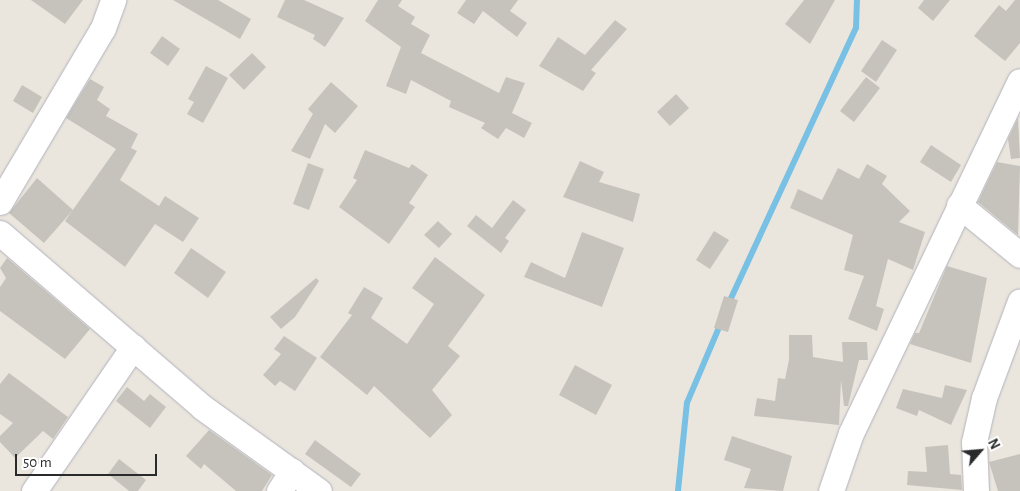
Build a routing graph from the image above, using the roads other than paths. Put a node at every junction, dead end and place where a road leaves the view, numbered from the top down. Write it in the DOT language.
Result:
graph roads {
  1 [pos="113,0"];
  2 [pos="1020,81"];
  3 [pos="0,202"];
  4 [pos="959,205"];
  5 [pos="0,233"];
  6 [pos="1020,256"];
  7 [pos="1020,301"];
  8 [pos="132,347"];
  9 [pos="286,481"];
  10 [pos="34,491"];
  11 [pos="320,491"];
  12 [pos="831,491"];
  13 [pos="976,491"];
  1 -- 3 [label="street"];
  2 -- 4 [label="street"];
  4 -- 6 [label="street"];
  4 -- 12 [label="street"];
  5 -- 8 [label="street"];
  7 -- 13 [label="street"];
  8 -- 9 [label="street"];
  8 -- 10 [label="street"];
  9 -- 11 [label="street"];
}
